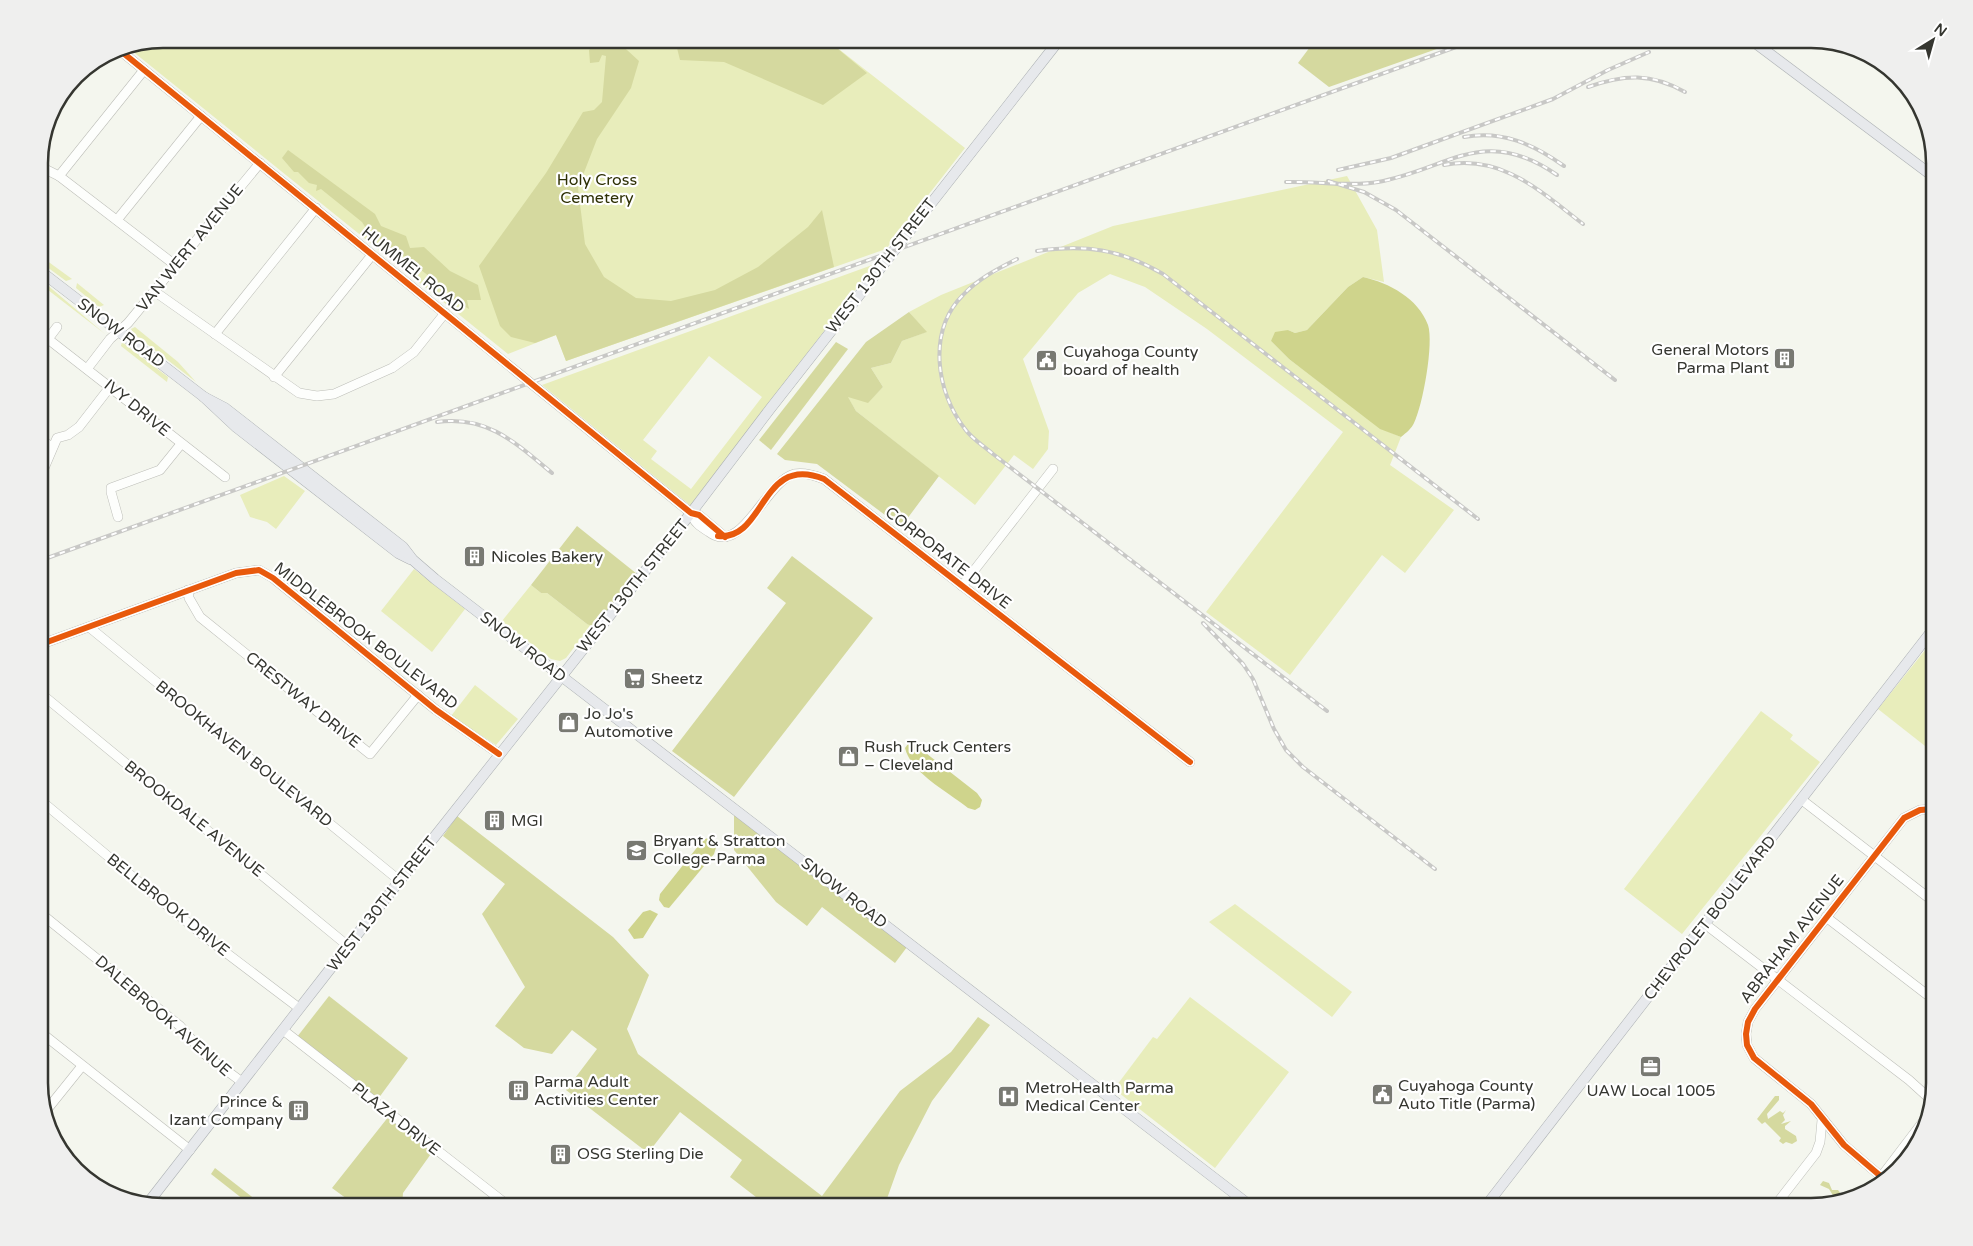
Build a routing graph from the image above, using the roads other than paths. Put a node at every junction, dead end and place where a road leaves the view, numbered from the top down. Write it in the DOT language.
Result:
graph roads {
  1 [pos="1053,47"];
  2 [pos="1761,47"];
  3 [pos="124,54"];
  4 [pos="144,70"];
  5 [pos="201,116"];
  6 [pos="260,163"];
  7 [pos="48,170"];
  8 [pos="1926,171"];
  9 [pos="59,176"];
  10 [pos="316,208"];
  11 [pos="117,220"];
  12 [pos="372,254"];
  13 [pos="175,265"];
  14 [pos="48,277"];
  15 [pos="154,291"];
  16 [pos="445,313"];
  17 [pos="58,327"];
  18 [pos="120,332"];
  19 [pos="215,334"];
  20 [pos="48,339"];
  21 [pos="89,370"];
  22 [pos="274,376"];
  23 [pos="110,387"];
  24 [pos="181,444"];
  25 [pos="48,445"];
  26 [pos="52,448"];
  27 [pos="48,458"];
  28 [pos="1053,469"];
  29 [pos="225,477"];
  30 [pos="691,513"];
  31 [pos="118,517"];
  32 [pos="962,586"];
  33 [pos="188,590"];
  34 [pos="89,627"];
  35 [pos="1926,638"];
  36 [pos="48,642"];
  37 [pos="561,676"];
  38 [pos="418,695"];
  39 [pos="48,699"];
  40 [pos="499,754"];
  41 [pos="1190,762"];
  42 [pos="1802,800"];
  43 [pos="48,807"];
  44 [pos="1926,810"];
  45 [pos="1874,855"];
  46 [pos="400,881"];
  47 [pos="1926,896"];
  48 [pos="1826,917"];
  49 [pos="48,919"];
  50 [pos="1706,924"];
  51 [pos="348,946"];
  52 [pos="1778,979"];
  53 [pos="1926,994"];
  54 [pos="300,1008"];
  55 [pos="283,1030"];
  56 [pos="48,1038"];
  57 [pos="82,1066"];
  58 [pos="242,1082"];
  59 [pos="1925,1095"];
  60 [pos="50,1106"];
  61 [pos="1822,1120"];
  62 [pos="1913,1136"];
  63 [pos="190,1150"];
  64 [pos="1895,1161"];
  65 [pos="1879,1175"];
  66 [pos="152,1198"];
  67 [pos="498,1198"];
  68 [pos="1240,1198"];
  69 [pos="1492,1198"];
  70 [pos="1784,1198"];
  1 -- 30 [label="main road, WEST 130TH STREET"];
  2 -- 8 [label="main road"];
  3 -- 4 [label="street, HUMMEL ROAD"];
  4 -- 5 [label="street, HUMMEL ROAD"];
  4 -- 9 [label="street"];
  5 -- 6 [label="street, HUMMEL ROAD"];
  5 -- 11 [label="street"];
  6 -- 10 [label="street, HUMMEL ROAD"];
  6 -- 13 [label="street, VAN WERT AVENUE"];
  7 -- 9 [label="street"];
  9 -- 11 [label="street"];
  10 -- 12 [label="street, HUMMEL ROAD"];
  10 -- 19 [label="street"];
  11 -- 13 [label="street"];
  12 -- 16 [label="street, HUMMEL ROAD"];
  12 -- 22 [label="street"];
  13 -- 15 [label="street, VAN WERT AVENUE"];
  14 -- 18 [label="main road, SNOW ROAD"];
  15 -- 18 [label="street, VAN WERT AVENUE"];
  15 -- 19 [label="street"];
  16 -- 22 [label="street"];
  16 -- 30 [label="street, HUMMEL ROAD"];
  17 -- 20 [label="street"];
  18 -- 21 [label="street, VAN WERT AVENUE"];
  18 -- 37 [label="main road, SNOW ROAD"];
  19 -- 22 [label="street"];
  20 -- 21 [label="street, IVY DRIVE"];
  21 -- 23 [label="street, IVY DRIVE"];
  23 -- 24 [label="street, IVY DRIVE"];
  23 -- 26 [label="street"];
  24 -- 29 [label="street, IVY DRIVE"];
  24 -- 31 [label="street"];
  25 -- 26 [label="street"];
  26 -- 27 [label="street"];
  28 -- 32 [label="street"];
  30 -- 32 [label="street, CORPORATE DRIVE"];
  30 -- 37 [label="main road, WEST 130TH STREET"];
  32 -- 41 [label="street, CORPORATE DRIVE"];
  33 -- 34 [label="street, MIDDLEBROOK BOULEVARD"];
  33 -- 38 [label="street, MIDDLEBROOK BOULEVARD"];
  33 -- 38 [label="street, CRESTWAY DRIVE"];
  34 -- 36 [label="street, MIDDLEBROOK BOULEVARD"];
  34 -- 46 [label="street, BROOKHAVEN BOULEVARD"];
  35 -- 42 [label="main road, CHEVROLET BOULEVARD"];
  37 -- 40 [label="main road, WEST 130TH STREET"];
  37 -- 68 [label="main road, SNOW ROAD"];
  38 -- 40 [label="street, MIDDLEBROOK BOULEVARD"];
  39 -- 51 [label="street, BROOKDALE AVENUE"];
  40 -- 46 [label="main road, WEST 130TH STREET"];
  42 -- 45 [label="street"];
  42 -- 50 [label="main road, CHEVROLET BOULEVARD"];
  43 -- 54 [label="street, BELLBROOK DRIVE"];
  44 -- 45 [label="street, ABRAHAM AVENUE"];
  45 -- 47 [label="street"];
  45 -- 48 [label="street, ABRAHAM AVENUE"];
  46 -- 51 [label="main road, WEST 130TH STREET"];
  48 -- 52 [label="street, ABRAHAM AVENUE"];
  48 -- 53 [label="street"];
  49 -- 58 [label="street, DALEBROOK AVENUE"];
  50 -- 52 [label="street"];
  50 -- 69 [label="main road, CHEVROLET BOULEVARD"];
  51 -- 54 [label="main road, WEST 130TH STREET"];
  52 -- 59 [label="street"];
  52 -- 61 [label="street, ABRAHAM AVENUE"];
  54 -- 55 [label="main road, WEST 130TH STREET"];
  55 -- 58 [label="main road, WEST 130TH STREET"];
  55 -- 67 [label="street, PLAZA DRIVE"];
  56 -- 57 [label="street"];
  57 -- 60 [label="street"];
  57 -- 63 [label="street"];
  58 -- 63 [label="main road, WEST 130TH STREET"];
  61 -- 65 [label="street"];
  61 -- 70 [label="street"];
  62 -- 64 [label="street"];
  63 -- 66 [label="main road, WEST 130TH STREET"];
}
